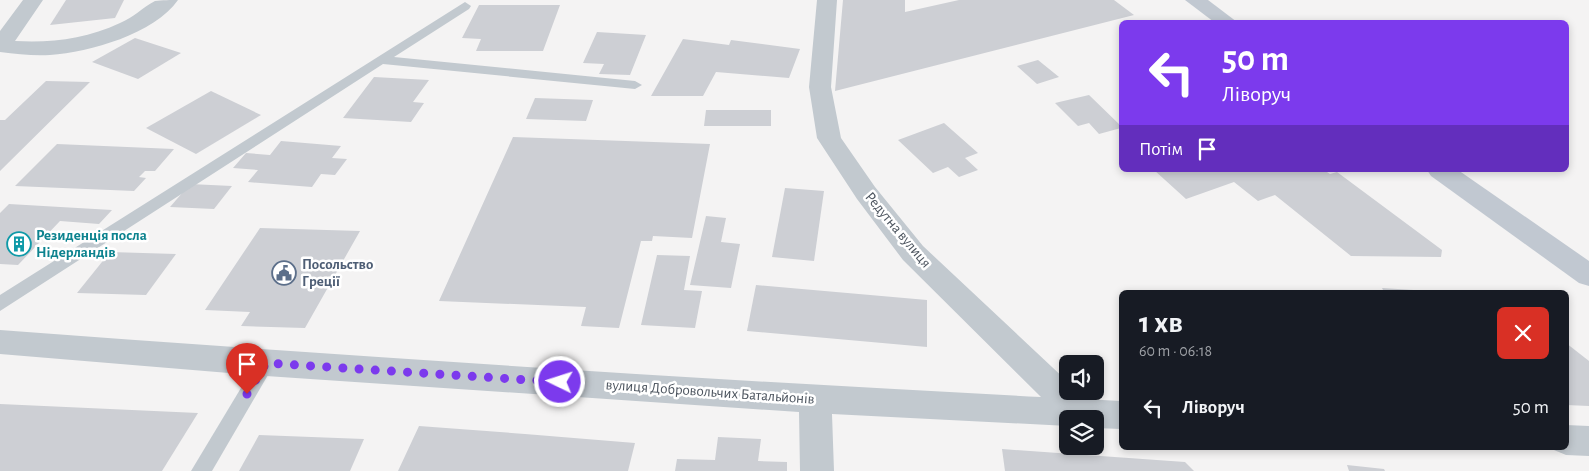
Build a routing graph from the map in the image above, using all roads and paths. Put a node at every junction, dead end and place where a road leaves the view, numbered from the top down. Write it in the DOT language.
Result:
graph roads {
  1 [pos="33,0"];
  2 [pos="168,0"];
  3 [pos="827,0"];
  4 [pos="1195,0"];
  5 [pos="465,6"];
  6 [pos="1224,20"];
  7 [pos="0,46"];
  8 [pos="380,60"];
  9 [pos="635,85"];
  10 [pos="1443,172"];
  11 [pos="1589,275"];
  12 [pos="0,304"];
  13 [pos="0,342"];
  14 [pos="266,363"];
  15 [pos="815,399"];
  16 [pos="1074,410"];
  17 [pos="1059,411"];
  18 [pos="1104,414"];
  19 [pos="1119,415"];
  20 [pos="1569,440"];
  21 [pos="1589,442"];
  22 [pos="202,471"];
  23 [pos="817,471"];
  1 -- 7 [label="street"];
  2 -- 7 [label="street"];
  3 -- 16 [label="street, Редутна вулиця"];
  4 -- 6 [label="main road"];
  5 -- 8 [label="lane"];
  8 -- 9 [label="lane"];
  8 -- 12 [label="lane"];
  10 -- 11 [label="main road"];
  13 -- 14 [label="street, вулиця Добровольчих Батальйонів"];
  14 -- 15 [label="street, вулиця Добровольчих Батальйонів"];
  14 -- 22 [label="lane"];
  15 -- 17 [label="street, вулиця Добровольчих Батальйонів"];
  15 -- 23 [label="street"];
  18 -- 19 [label="street, вулиця Добровольчих Батальйонів"];
  20 -- 21 [label="street"];
}
